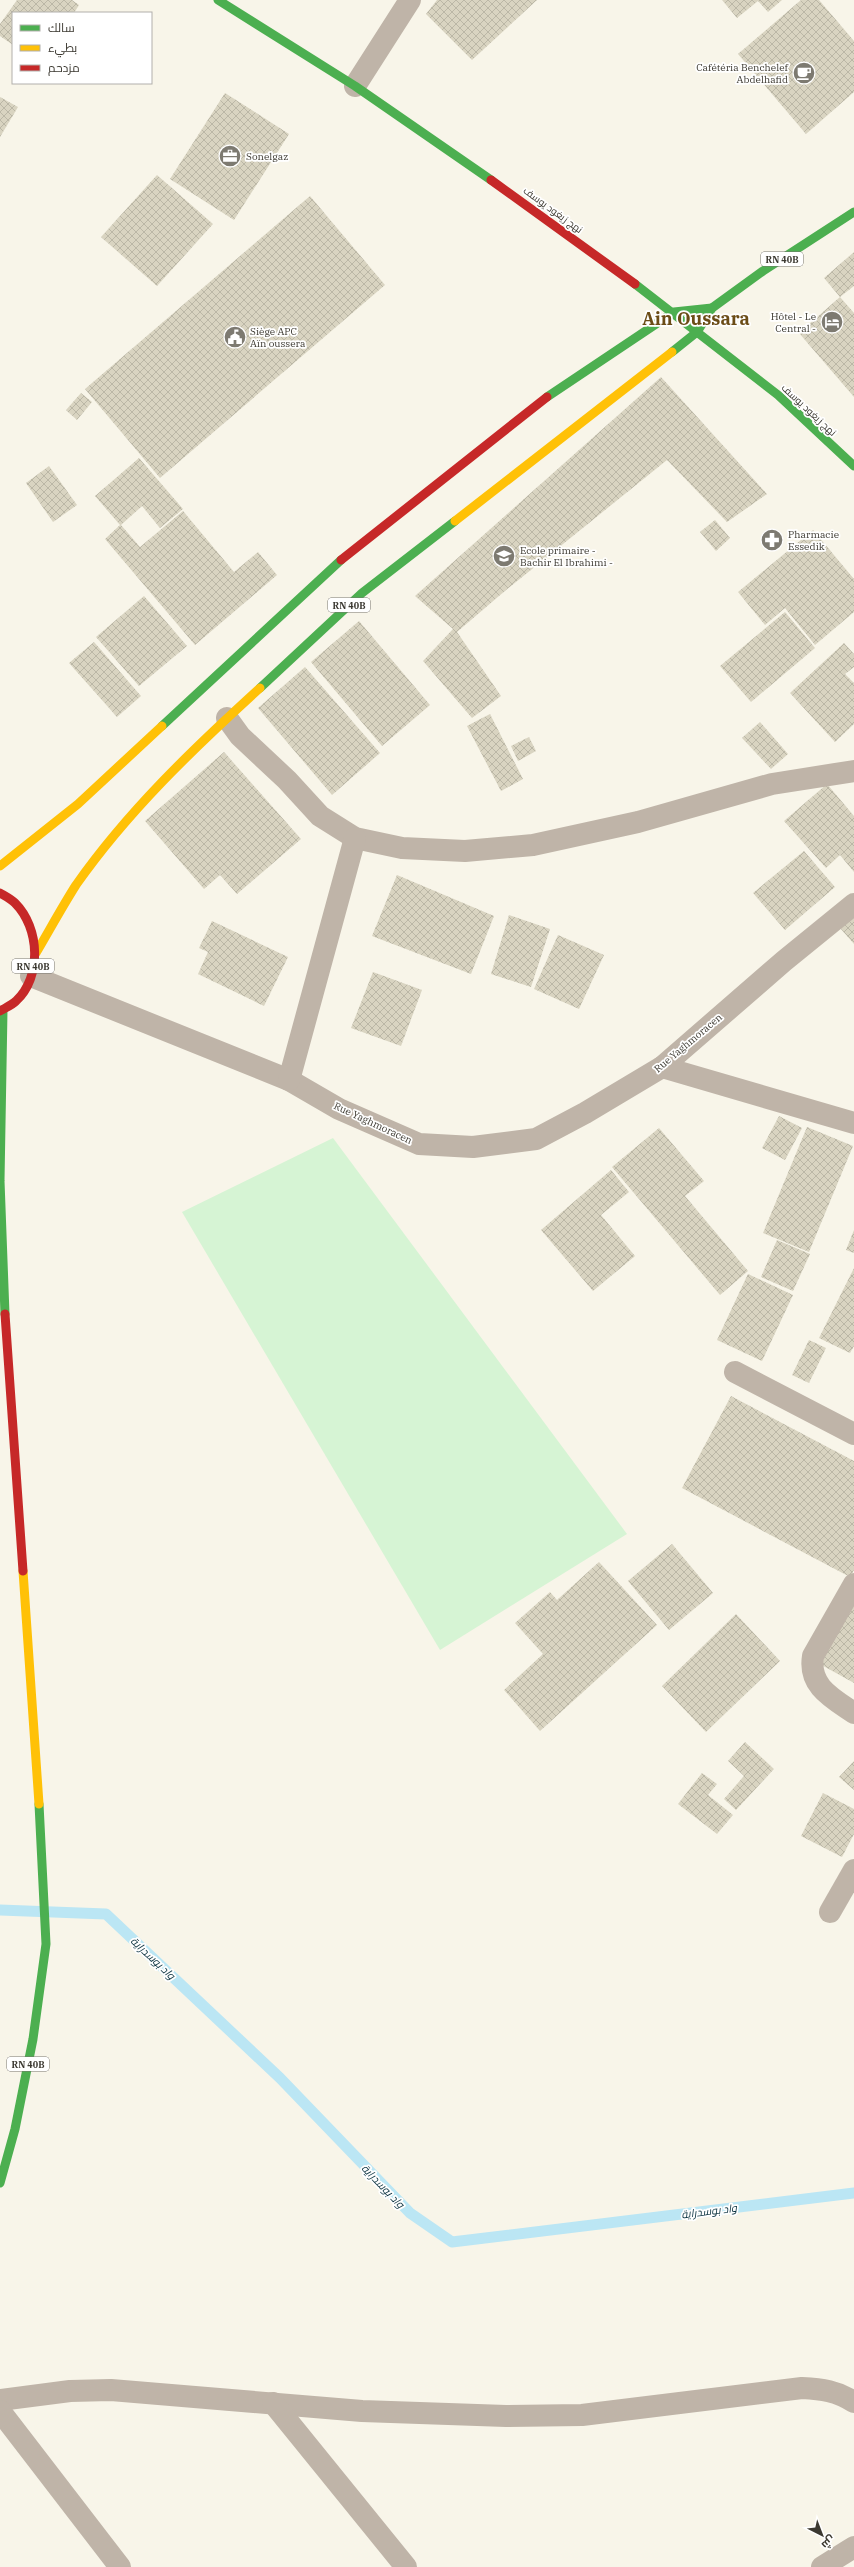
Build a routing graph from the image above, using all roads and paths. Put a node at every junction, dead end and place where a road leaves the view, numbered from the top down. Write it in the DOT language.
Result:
graph roads {
  1 [pos="218,0"];
  2 [pos="410,0"];
  3 [pos="355,86"];
  4 [pos="854,212"];
  5 [pos="712,308"];
  6 [pos="674,312"];
  7 [pos="697,332"];
  8 [pos="854,466"];
  9 [pos="227,718"];
  10 [pos="854,771"];
  11 [pos="355,838"];
  12 [pos="0,866"];
  13 [pos="0,893"];
  14 [pos="854,904"];
  15 [pos="36,953"];
  16 [pos="31,976"];
  17 [pos="2,1011"];
  18 [pos="662,1067"];
  19 [pos="289,1080"];
  20 [pos="854,1123"];
  21 [pos="735,1372"];
  22 [pos="854,1434"];
  23 [pos="854,1584"];
  24 [pos="854,1713"];
  25 [pos="854,1870"];
  26 [pos="830,1912"];
  27 [pos="0,2183"];
  28 [pos="0,2400"];
  29 [pos="854,2402"];
  30 [pos="273,2403"];
  31 [pos="0,2411"];
  32 [pos="854,2547"];
  33 [pos="120,2567"];
  34 [pos="406,2567"];
  35 [pos="822,2567"];
  1 -- 3 [label="main road, نهج زيغود يوسف"];
  2 -- 3 [label="street"];
  3 -- 6 [label="main road, نهج زيغود يوسف"];
  4 -- 5 [label="main road, RN 40B"];
  5 -- 6 [label="main road, RN 40B"];
  5 -- 7 [label="main road, RN 40B"];
  6 -- 7 [label="main road, نهج زيغود يوسف"];
  6 -- 12 [label="main road, RN 40B"];
  7 -- 8 [label="main road, نهج زيغود يوسف"];
  7 -- 9 [label="main road, RN 40B"];
  9 -- 11 [label="street"];
  9 -- 15 [label="main road, RN 40B"];
  10 -- 11 [label="street"];
  11 -- 19 [label="street"];
  13 -- 15 [label="main road, RN 40B"];
  14 -- 18 [label="street, Rue Yaghmoracen"];
  15 -- 16 [label="main road, RN 40B"];
  16 -- 17 [label="main road, RN 40B"];
  16 -- 19 [label="street, Rue Yaghmoracen"];
  17 -- 27 [label="main road, RN 40B"];
  18 -- 19 [label="street, Rue Yaghmoracen"];
  18 -- 20 [label="street"];
  21 -- 22 [label="street"];
  23 -- 24 [label="street"];
  25 -- 26 [label="street"];
  28 -- 30 [label="street"];
  29 -- 30 [label="street"];
  30 -- 34 [label="street"];
  31 -- 33 [label="street"];
  32 -- 35 [label="street"];
}
